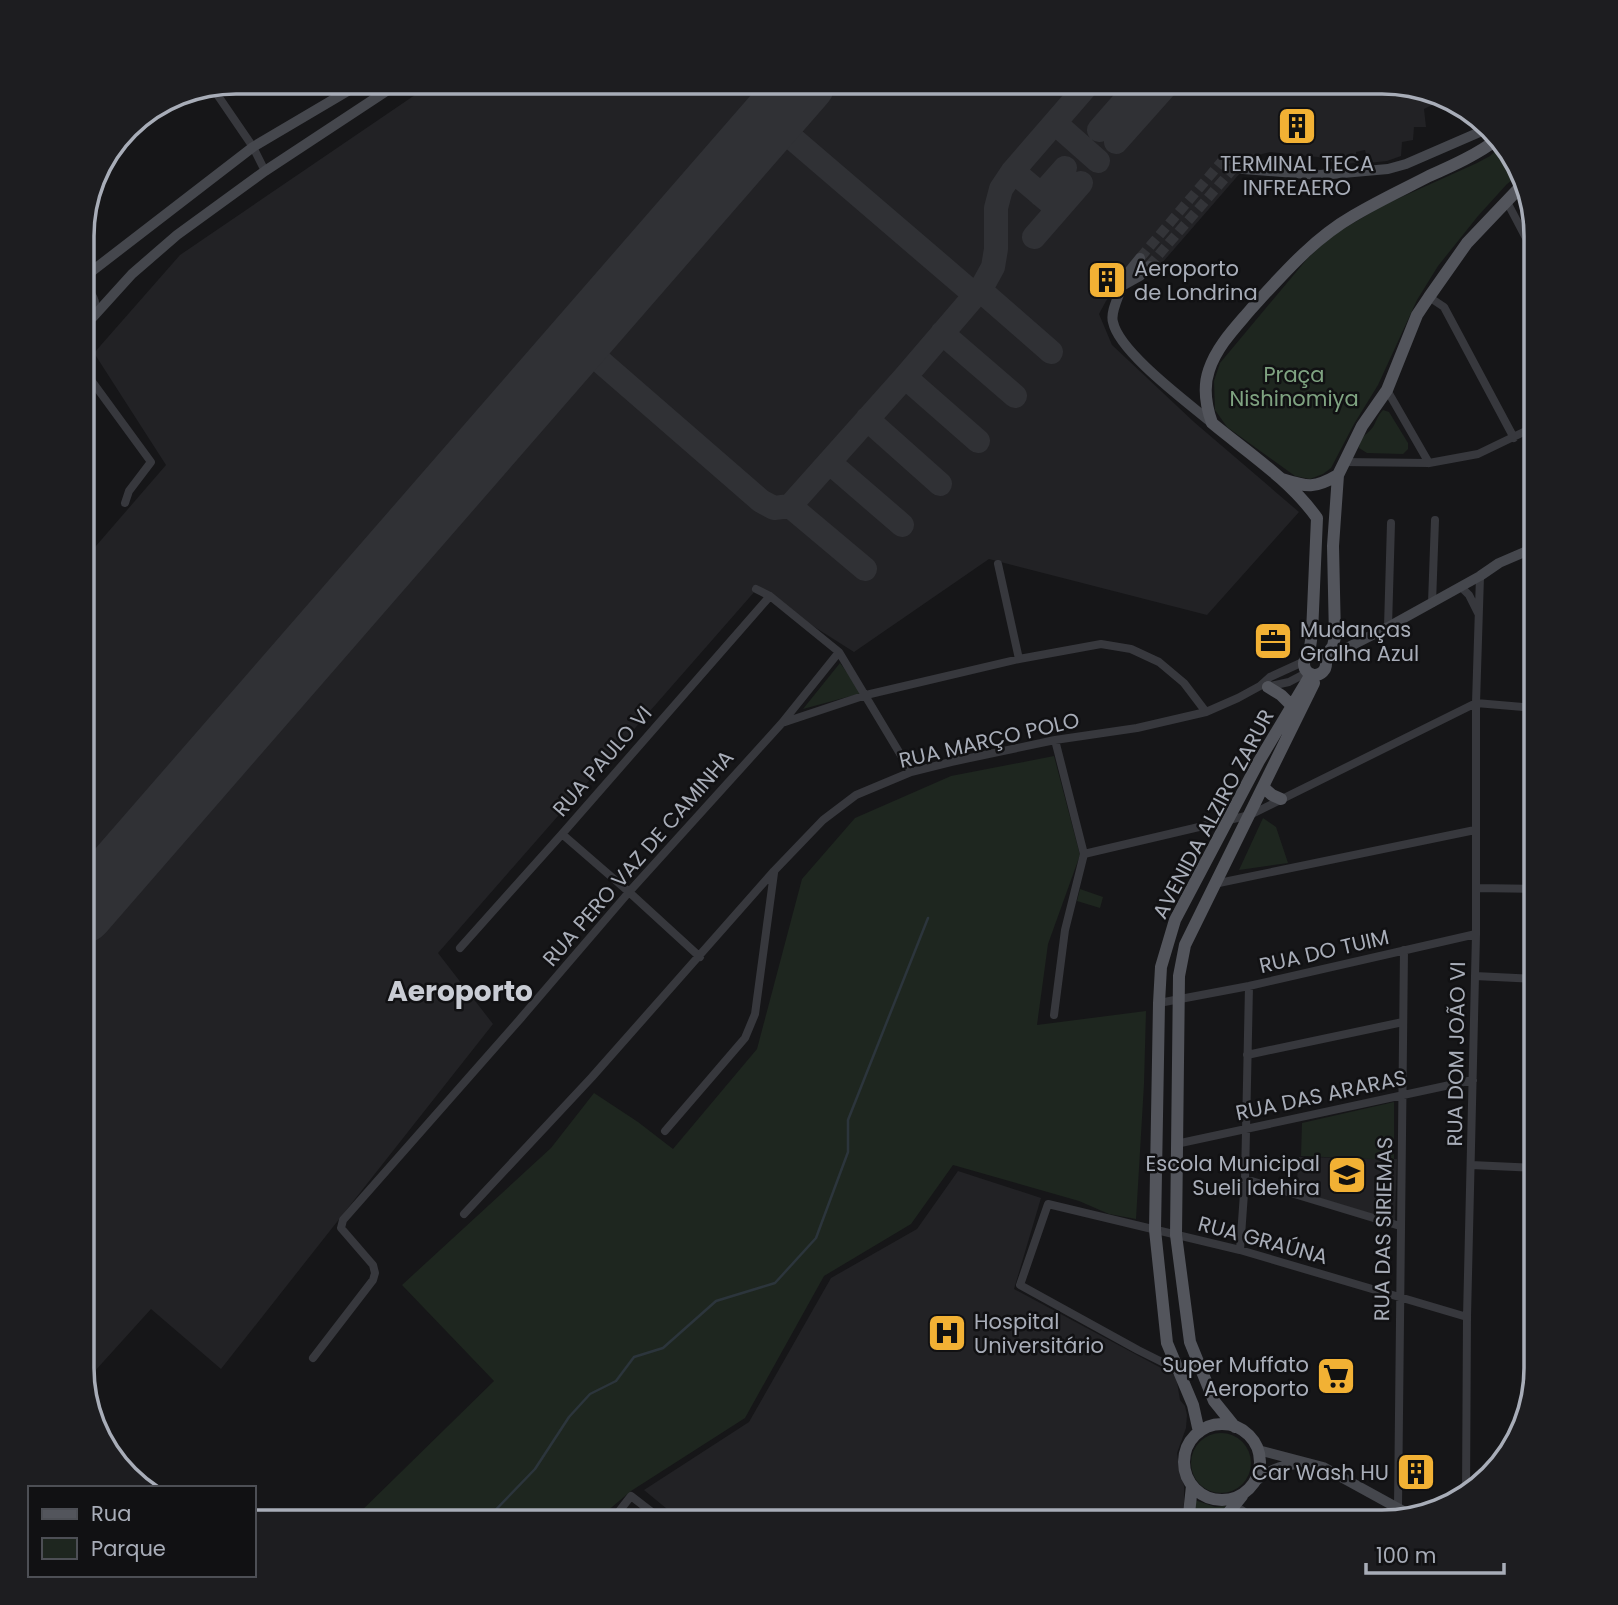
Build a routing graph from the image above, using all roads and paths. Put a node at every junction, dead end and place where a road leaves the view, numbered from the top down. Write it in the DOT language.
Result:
graph roads {
  1 [pos="343,94"];
  2 [pos="382,94"];
  3 [pos="218,96"];
  4 [pos="1478,133"];
  5 [pos="1490,145"];
  6 [pos="253,147"];
  7 [pos="1240,164"];
  8 [pos="265,171"];
  9 [pos="1516,191"];
  10 [pos="1506,200"];
  11 [pos="1524,234"];
  12 [pos="1145,262"];
  13 [pos="95,269"];
  14 [pos="1429,297"];
  15 [pos="95,315"];
  16 [pos="95,385"];
  17 [pos="1387,390"];
  18 [pos="1212,422"];
  19 [pos="1524,433"];
  20 [pos="1514,438"];
  21 [pos="1429,463"];
  22 [pos="1340,469"];
  23 [pos="1278,478"];
  24 [pos="125,503"];
  25 [pos="1435,520"];
  26 [pos="1391,523"];
  27 [pos="1315,545"];
  28 [pos="1333,545"];
  29 [pos="1524,552"];
  30 [pos="998,564"];
  31 [pos="1480,576"];
  32 [pos="1461,587"];
  33 [pos="756,589"];
  34 [pos="770,596"];
  35 [pos="1432,603"];
  36 [pos="1479,614"];
  37 [pos="1388,627"];
  38 [pos="839,652"];
  39 [pos="1324,658"];
  40 [pos="1019,659"];
  41 [pos="1310,667"];
  42 [pos="1264,687"];
  43 [pos="866,695"];
  44 [pos="1476,703"];
  45 [pos="1292,706"];
  46 [pos="1524,707"];
  47 [pos="1206,712"];
  48 [pos="782,723"];
  49 [pos="1055,740"];
  50 [pos="911,772"];
  51 [pos="1264,787"];
  52 [pos="1281,799"];
  53 [pos="1250,815"];
  54 [pos="1229,819"];
  55 [pos="1475,830"];
  56 [pos="562,834"];
  57 [pos="1084,854"];
  58 [pos="774,871"];
  59 [pos="1214,884"];
  60 [pos="1476,888"];
  61 [pos="1524,889"];
  62 [pos="629,892"];
  63 [pos="1476,934"];
  64 [pos="460,948"];
  65 [pos="1404,950"];
  66 [pos="699,957"];
  67 [pos="1475,976"];
  68 [pos="1524,978"];
  69 [pos="1249,986"];
  70 [pos="1178,998"];
  71 [pos="1159,1003"];
  72 [pos="1054,1015"];
  73 [pos="1403,1022"];
  74 [pos="1247,1055"];
  75 [pos="1473,1080"];
  76 [pos="1402,1095"];
  77 [pos="1245,1129"];
  78 [pos="665,1131"];
  79 [pos="1176,1144"];
  80 [pos="1471,1165"];
  81 [pos="1524,1167"];
  82 [pos="1244,1179"];
  83 [pos="464,1214"];
  84 [pos="1400,1226"];
  85 [pos="1155,1230"];
  86 [pos="1176,1235"];
  87 [pos="1240,1250"];
  88 [pos="1399,1297"];
  89 [pos="1467,1317"];
  90 [pos="313,1358"];
  91 [pos="1178,1370"];
  92 [pos="1235,1427"];
  93 [pos="1199,1432"];
  94 [pos="1258,1450"];
  95 [pos="1308,1462"];
  96 [pos="1466,1483"];
  97 [pos="1192,1486"];
  98 [pos="1251,1486"];
  99 [pos="1234,1505"];
  100 [pos="1398,1507"];
  101 [pos="1401,1509"];
  102 [pos="620,1510"];
  103 [pos="649,1510"];
  104 [pos="1189,1510"];
  105 [pos="1230,1510"];
  106 [pos="1242,1510"];
  1 -- 6 [label="street"];
  2 -- 8 [label="street"];
  3 -- 6 [label="street"];
  4 -- 7 [label="street"];
  5 -- 18 [label="main road"];
  6 -- 8 [label="street"];
  6 -- 13 [label="street"];
  8 -- 15 [label="street"];
  9 -- 10 [label="main road"];
  10 -- 11 [label="street"];
  10 -- 14 [label="main road"];
  12 -- 18 [label="street"];
  14 -- 17 [label="main road"];
  14 -- 20 [label="street"];
  16 -- 24 [label="street"];
  17 -- 21 [label="street"];
  17 -- 22 [label="main road"];
  18 -- 23 [label="main road"];
  19 -- 20 [label="street"];
  20 -- 21 [label="street"];
  21 -- 22 [label="street"];
  22 -- 23 [label="main road"];
  22 -- 28 [label="main road"];
  23 -- 27 [label="main road"];
  25 -- 35 [label="street"];
  26 -- 37 [label="street"];
  27 -- 28 [label="main road"];
  27 -- 41 [label="main road"];
  28 -- 39 [label="main road"];
  29 -- 31 [label="street"];
  30 -- 40 [label="street"];
  31 -- 32 [label="street"];
  31 -- 36 [label="street, RUA DOM JOÃO VI"];
  32 -- 35 [label="street"];
  32 -- 36 [label="street"];
  33 -- 34 [label="street"];
  34 -- 38 [label="street"];
  34 -- 56 [label="street, RUA PAULO VI"];
  35 -- 37 [label="street"];
  36 -- 44 [label="street, RUA DOM JOÃO VI"];
  37 -- 39 [label="street"];
  38 -- 43 [label="street"];
  38 -- 48 [label="street, RUA PERO VAZ DE CAMINHA"];
  39 -- 41 [label="main road"];
  40 -- 43 [label="street, RUA PERO VAZ DE CAMINHA"];
  40 -- 47 [label="street, RUA PERO VAZ DE CAMINHA"];
  41 -- 42 [label="street, RUA MARÇO POLO"];
  41 -- 45 [label="main road, AVENIDA ALZIRO ZARUR"];
  41 -- 51 [label="main road, AVENIDA ALZIRO ZARUR"];
  42 -- 45 [label="main road"];
  42 -- 47 [label="street, RUA MARÇO POLO"];
  43 -- 48 [label="street, RUA PERO VAZ DE CAMINHA"];
  43 -- 50 [label="street"];
  44 -- 46 [label="street"];
  44 -- 52 [label="street"];
  44 -- 55 [label="street, RUA DOM JOÃO VI"];
  45 -- 54 [label="main road, AVENIDA ALZIRO ZARUR"];
  47 -- 49 [label="street, RUA MARÇO POLO"];
  48 -- 62 [label="street, RUA PERO VAZ DE CAMINHA"];
  49 -- 50 [label="street, RUA MARÇO POLO"];
  49 -- 57 [label="street"];
  50 -- 58 [label="street, RUA MARÇO POLO"];
  51 -- 52 [label="main road"];
  51 -- 53 [label="main road, AVENIDA ALZIRO ZARUR"];
  52 -- 53 [label="street"];
  53 -- 54 [label="street"];
  53 -- 59 [label="main road, AVENIDA ALZIRO ZARUR"];
  54 -- 57 [label="street"];
  54 -- 71 [label="main road, AVENIDA ALZIRO ZARUR"];
  55 -- 59 [label="street"];
  55 -- 60 [label="street, RUA DOM JOÃO VI"];
  56 -- 62 [label="street"];
  56 -- 64 [label="street, RUA PAULO VI"];
  57 -- 72 [label="street"];
  58 -- 66 [label="street, RUA MARÇO POLO"];
  58 -- 78 [label="street"];
  59 -- 70 [label="main road, AVENIDA ALZIRO ZARUR"];
  60 -- 61 [label="street"];
  60 -- 63 [label="street, RUA DOM JOÃO VI"];
  62 -- 66 [label="street"];
  62 -- 90 [label="street, RUA PERO VAZ DE CAMINHA"];
  63 -- 65 [label="street, RUA DO TUIM"];
  63 -- 67 [label="street, RUA DOM JOÃO VI"];
  65 -- 69 [label="street, RUA DO TUIM"];
  65 -- 73 [label="street, RUA DAS SIRIEMAS"];
  66 -- 83 [label="street, RUA MARÇO POLO"];
  67 -- 68 [label="street"];
  67 -- 75 [label="street, RUA DOM JOÃO VI"];
  69 -- 70 [label="street, RUA DO TUIM"];
  69 -- 74 [label="street"];
  70 -- 71 [label="street, RUA DO TUIM"];
  70 -- 79 [label="main road, AVENIDA ALZIRO ZARUR"];
  71 -- 85 [label="main road, AVENIDA ALZIRO ZARUR"];
  73 -- 74 [label="street"];
  73 -- 76 [label="street, RUA DAS SIRIEMAS"];
  74 -- 77 [label="street"];
  75 -- 76 [label="street, RUA DAS ARARAS"];
  75 -- 80 [label="street, RUA DOM JOÃO VI"];
  76 -- 77 [label="street, RUA DAS ARARAS"];
  76 -- 84 [label="street, RUA DAS SIRIEMAS"];
  77 -- 79 [label="street, RUA DAS ARARAS"];
  77 -- 82 [label="street"];
  79 -- 86 [label="main road, AVENIDA ALZIRO ZARUR"];
  80 -- 81 [label="street"];
  80 -- 89 [label="street, RUA DOM JOÃO VI"];
  82 -- 84 [label="street"];
  82 -- 87 [label="street"];
  84 -- 88 [label="street, RUA DAS SIRIEMAS"];
  85 -- 86 [label="street, RUA GRAÚNA"];
  85 -- 91 [label="main road, AVENIDA ALZIRO ZARUR"];
  85 -- 91 [label="street, RUA GRAÚNA"];
  86 -- 87 [label="street, RUA GRAÚNA"];
  86 -- 92 [label="main road, AVENIDA ALZIRO ZARUR"];
  87 -- 88 [label="street, RUA GRAÚNA"];
  88 -- 89 [label="street, RUA GRAÚNA"];
  88 -- 100 [label="street, RUA DAS SIRIEMAS"];
  89 -- 96 [label="street, RUA DOM JOÃO VI"];
  91 -- 93 [label="main road, AVENIDA ALZIRO ZARUR"];
  92 -- 93 [label="main road"];
  92 -- 94 [label="main road"];
  93 -- 97 [label="main road"];
  94 -- 95 [label="street"];
  94 -- 98 [label="main road"];
  95 -- 98 [label="street"];
  95 -- 100 [label="street"];
  97 -- 98 [label="main road"];
  97 -- 104 [label="main road"];
  98 -- 99 [label="main road"];
  99 -- 105 [label="main road"];
  99 -- 106 [label="street"];
  100 -- 101 [label="street"];
  102 -- 103 [label="street"];
}
